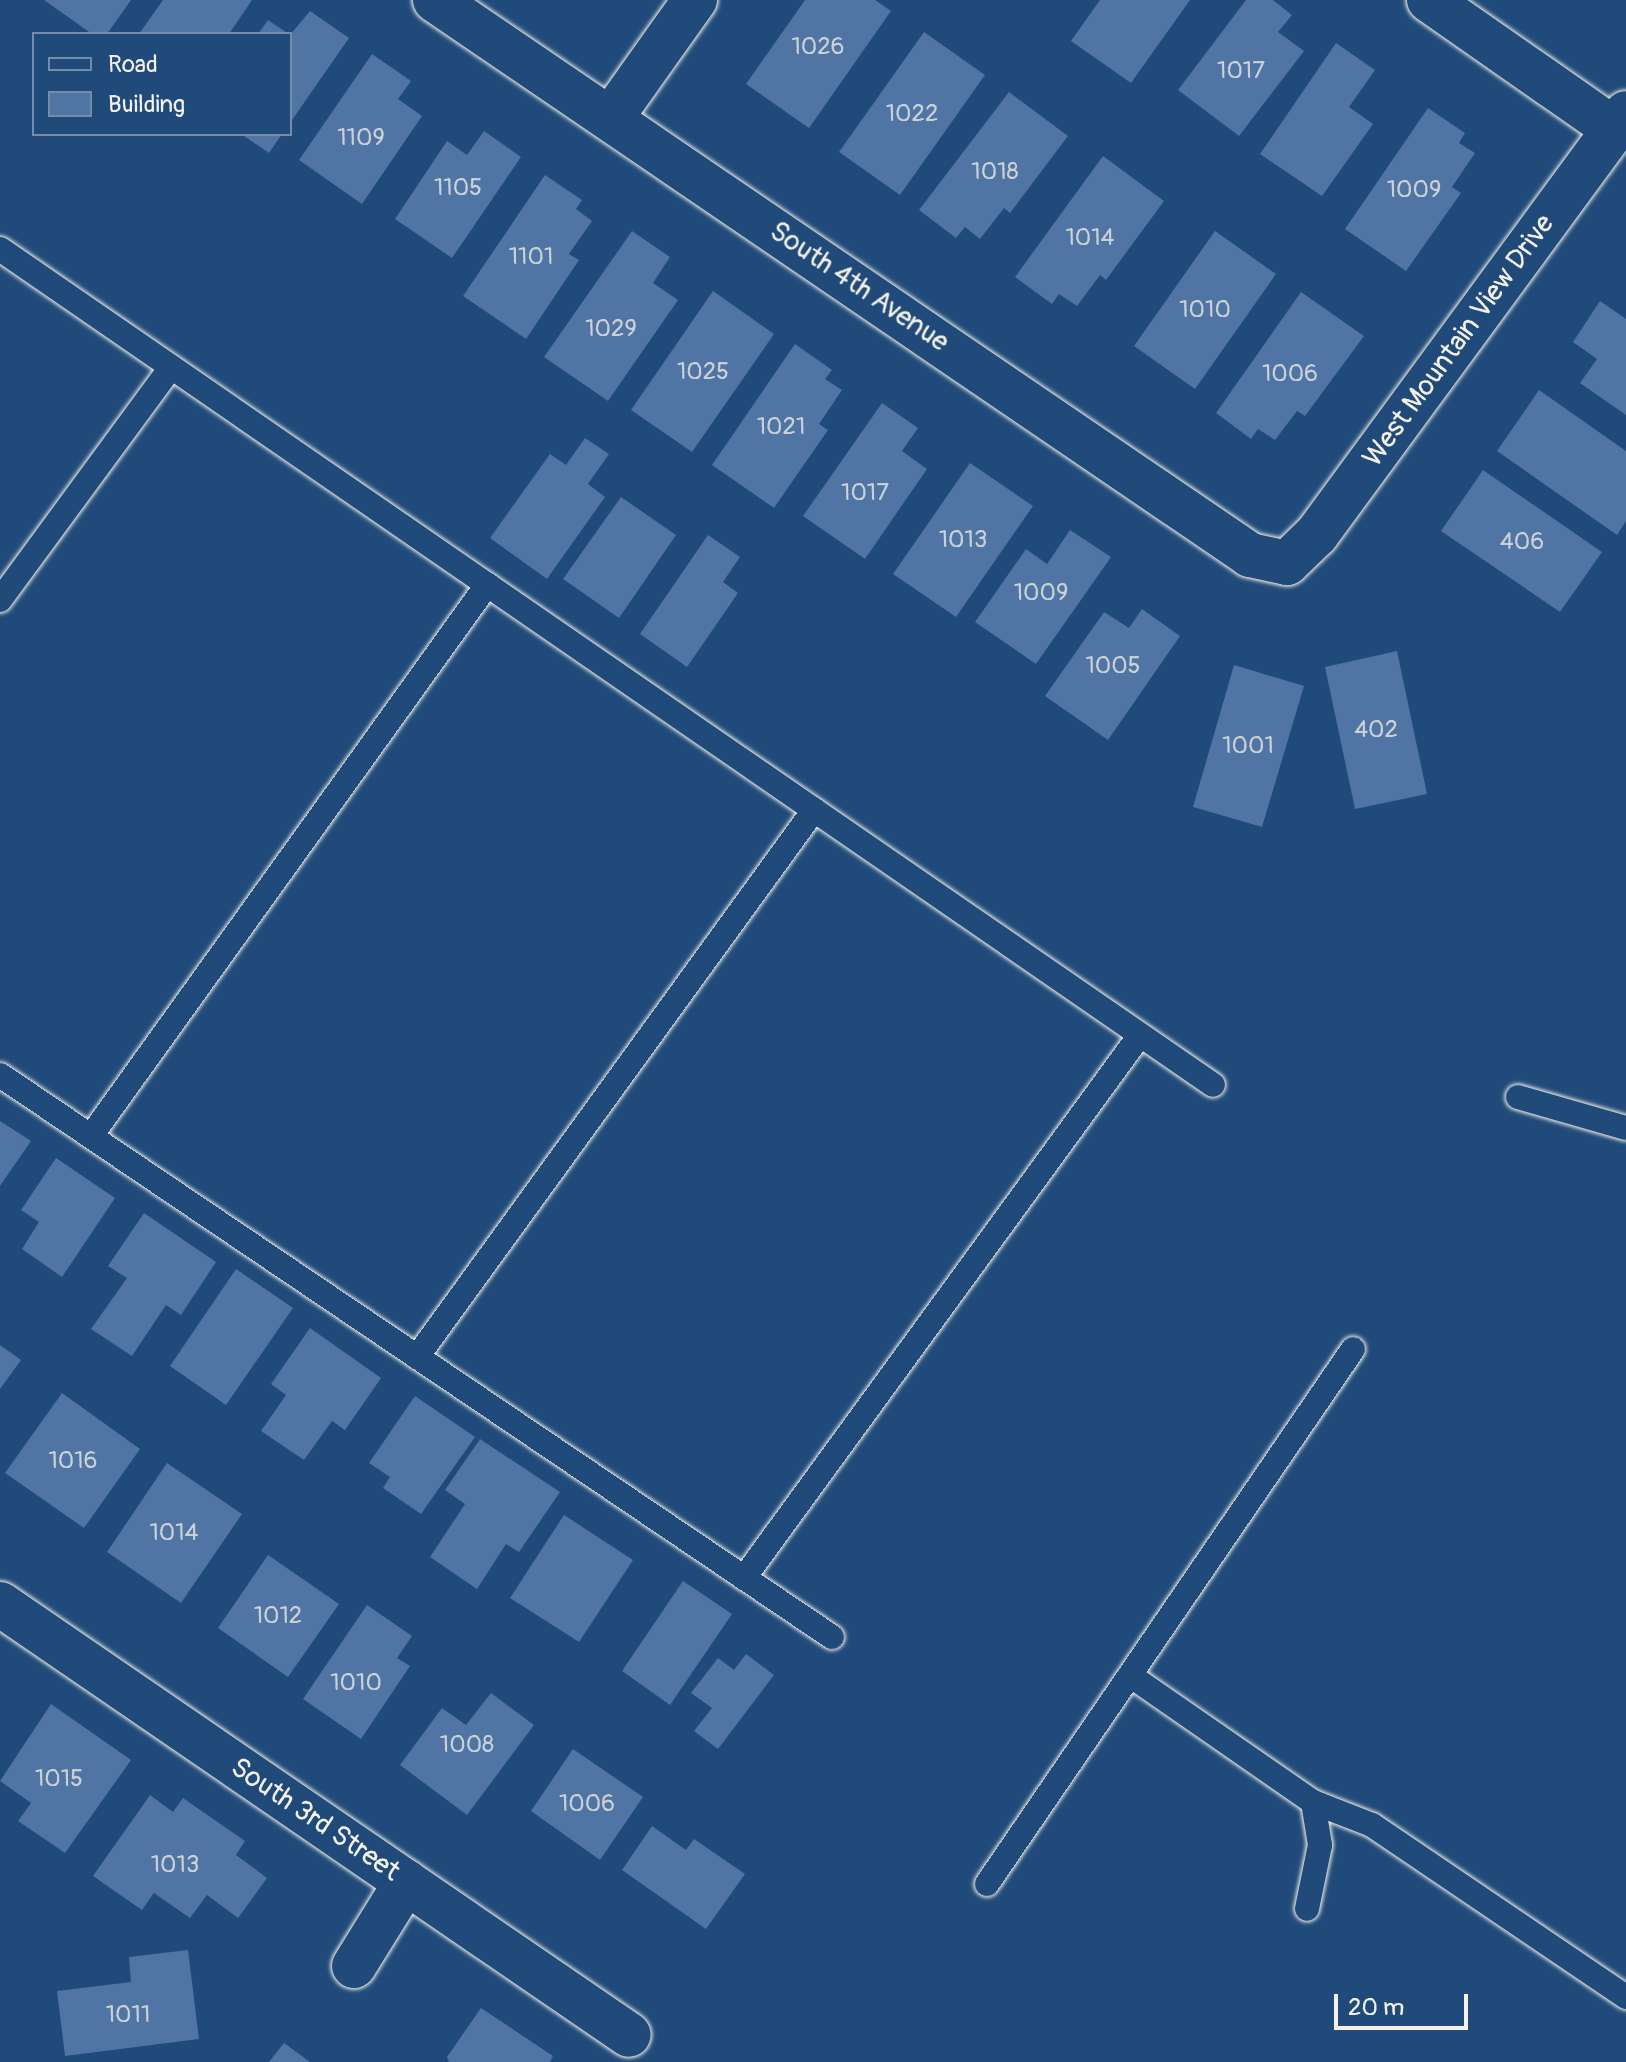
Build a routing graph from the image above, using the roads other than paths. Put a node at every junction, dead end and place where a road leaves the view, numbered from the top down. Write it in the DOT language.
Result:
graph roads {
  1 [pos="435,0"];
  2 [pos="695,0"];
  3 [pos="1429,0"];
  4 [pos="611,118"];
  5 [pos="1620,121"];
  6 [pos="0,249"];
  7 [pos="171,367"];
  8 [pos="1287,563"];
  9 [pos="487,585"];
  10 [pos="0,600"];
  11 [pos="814,810"];
  12 [pos="1140,1035"];
  13 [pos="0,1075"];
  14 [pos="1213,1085"];
  15 [pos="1518,1097"];
  16 [pos="1626,1128"];
  17 [pos="91,1136"];
  18 [pos="1353,1349"];
  19 [pos="417,1357"];
  20 [pos="744,1578"];
  21 [pos="0,1604"];
  22 [pos="832,1637"];
  23 [pos="1131,1676"];
  24 [pos="1313,1802"];
  25 [pos="406,1882"];
  26 [pos="987,1884"];
  27 [pos="1307,1909"];
  28 [pos="354,1966"];
  29 [pos="1626,1997"];
  30 [pos="629,2035"];
  1 -- 4 [label="street, South 4th Avenue"];
  2 -- 4 [label="street"];
  3 -- 5 [label="street"];
  4 -- 8 [label="street, South 4th Avenue"];
  5 -- 8 [label="street, West Mountain View Drive"];
  6 -- 7 [label="lane"];
  7 -- 9 [label="lane"];
  7 -- 10 [label="lane"];
  9 -- 11 [label="lane"];
  9 -- 17 [label="lane"];
  11 -- 12 [label="lane"];
  11 -- 19 [label="lane"];
  12 -- 14 [label="lane"];
  12 -- 20 [label="lane"];
  13 -- 17 [label="lane"];
  15 -- 16 [label="lane"];
  17 -- 19 [label="lane"];
  18 -- 23 [label="lane"];
  19 -- 20 [label="lane"];
  20 -- 22 [label="lane"];
  21 -- 25 [label="street, South 3rd Street"];
  23 -- 24 [label="lane"];
  23 -- 26 [label="lane"];
  24 -- 27 [label="lane"];
  24 -- 29 [label="lane"];
  25 -- 28 [label="street"];
  25 -- 30 [label="street, South 3rd Street"];
}
